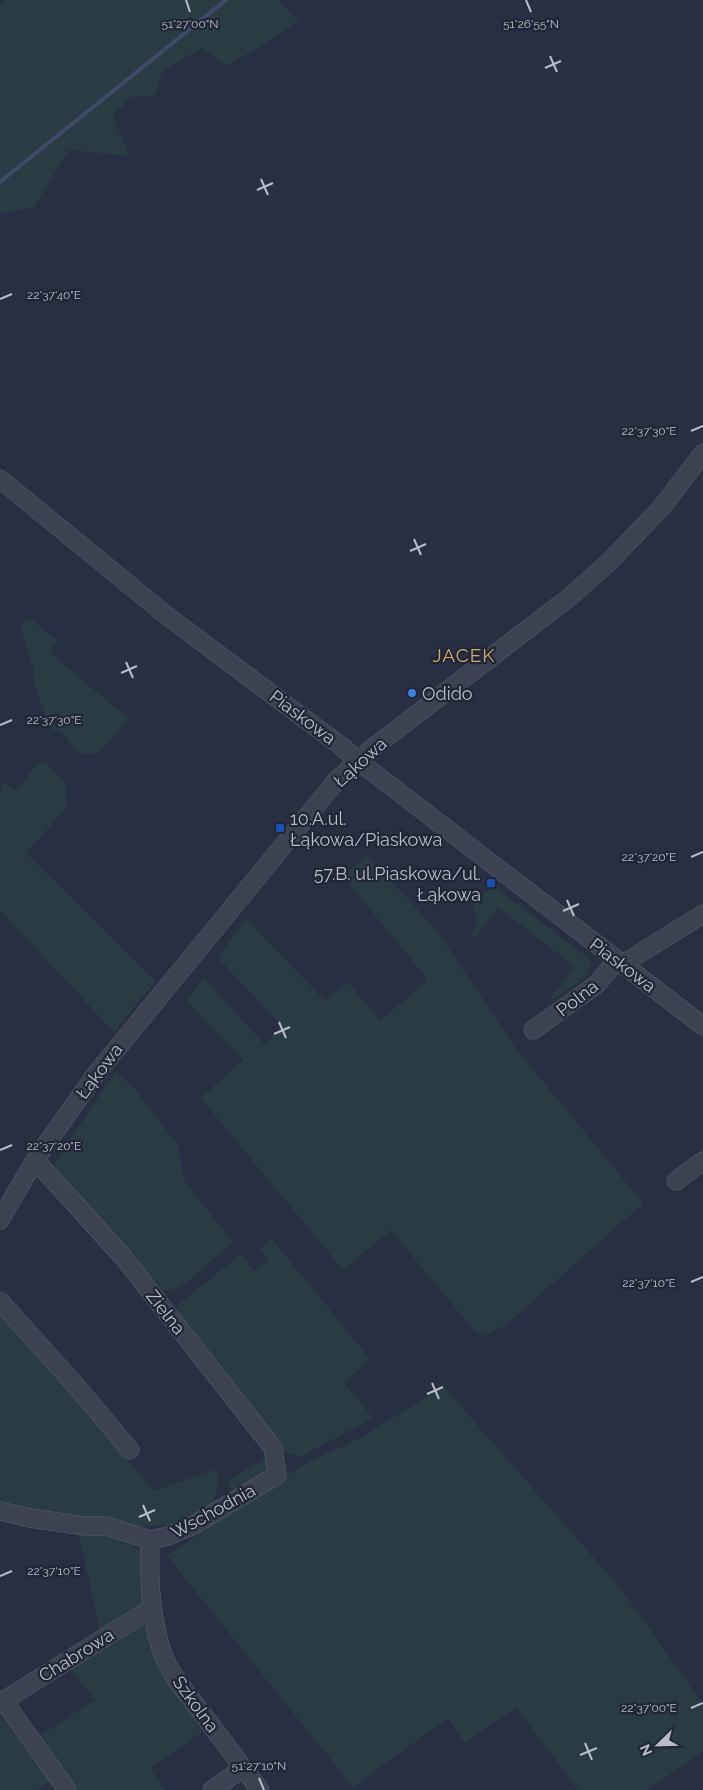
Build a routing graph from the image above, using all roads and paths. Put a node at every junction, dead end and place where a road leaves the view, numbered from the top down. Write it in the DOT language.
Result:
graph roads {
  1 [pos="703,453"];
  2 [pos="0,479"];
  3 [pos="357,760"];
  4 [pos="703,914"];
  5 [pos="621,963"];
  6 [pos="703,1026"];
  7 [pos="534,1030"];
  8 [pos="35,1160"];
  9 [pos="703,1160"];
  10 [pos="676,1181"];
  11 [pos="0,1220"];
  12 [pos="0,1301"];
  13 [pos="130,1450"];
  14 [pos="277,1475"];
  15 [pos="0,1512"];
  16 [pos="150,1540"];
  17 [pos="152,1608"];
  18 [pos="2,1702"];
  19 [pos="243,1768"];
  20 [pos="67,1790"];
  21 [pos="212,1790"];
  22 [pos="260,1790"];
  1 -- 3 [label="street, Łąkowa"];
  2 -- 3 [label="street, Piaskowa"];
  3 -- 5 [label="street, Piaskowa"];
  3 -- 8 [label="street, Łąkowa"];
  4 -- 5 [label="street, Polna"];
  5 -- 6 [label="street, Piaskowa"];
  5 -- 7 [label="street, Polna"];
  8 -- 11 [label="street, Łąkowa"];
  8 -- 14 [label="street, Zielna"];
  9 -- 10 [label="street"];
  12 -- 13 [label="street"];
  14 -- 16 [label="street, Wschodnia"];
  15 -- 16 [label="street, Wschodnia"];
  16 -- 17 [label="street, Szkolna"];
  17 -- 18 [label="street, Chabrowa"];
  17 -- 19 [label="street, Szkolna"];
  18 -- 20 [label="street"];
  19 -- 21 [label="street"];
  19 -- 22 [label="street, Szkolna"];
}
